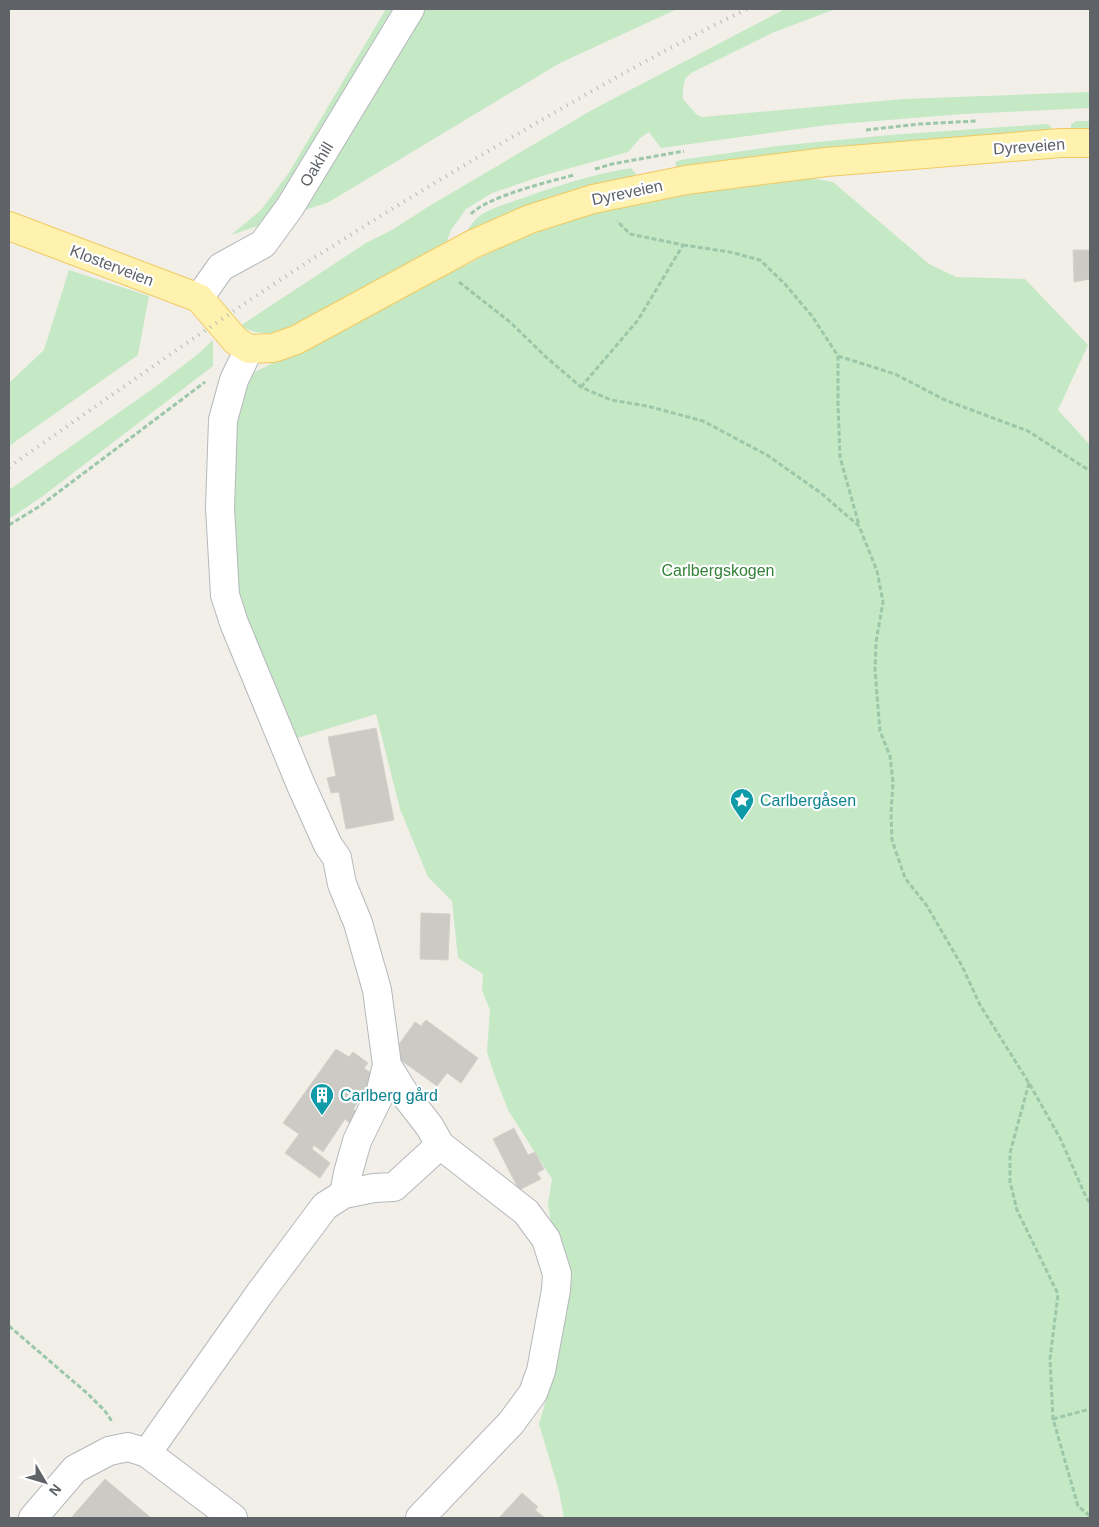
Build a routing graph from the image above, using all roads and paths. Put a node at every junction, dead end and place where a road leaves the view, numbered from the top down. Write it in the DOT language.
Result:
graph roads {
  1 [pos="410,9"];
  2 [pos="1090,143"];
  3 [pos="593,199"];
  4 [pos="9,226"];
  5 [pos="683,246"];
  6 [pos="435,264"];
  7 [pos="205,304"];
  8 [pos="249,349"];
  9 [pos="838,356"];
  10 [pos="212,377"];
  11 [pos="581,387"];
  12 [pos="1090,471"];
  13 [pos="9,525"];
  14 [pos="859,526"];
  15 [pos="387,1065"];
  16 [pos="1029,1083"];
  17 [pos="440,1145"];
  18 [pos="344,1194"];
  19 [pos="1090,1202"];
  20 [pos="9,1326"];
  21 [pos="1090,1409"];
  22 [pos="1053,1419"];
  23 [pos="138,1450"];
  24 [pos="1090,1516"];
  25 [pos="33,1518"];
  26 [pos="233,1518"];
  27 [pos="420,1518"];
  1 -- 7 [label="street, Oakhill"];
  2 -- 3 [label="main road, Dyreveien"];
  3 -- 5 [label="path"];
  3 -- 6 [label="main road, Dyreveien"];
  4 -- 7 [label="main road, Klosterveien"];
  5 -- 9 [label="path"];
  5 -- 11 [label="path"];
  6 -- 8 [label="main road, Dyreveien"];
  6 -- 11 [label="path"];
  7 -- 8 [label="main road"];
  8 -- 15 [label="street"];
  9 -- 12 [label="path"];
  9 -- 14 [label="path"];
  10 -- 13 [label="path"];
  11 -- 14 [label="path"];
  14 -- 16 [label="path"];
  15 -- 17 [label="street"];
  15 -- 18 [label="street"];
  16 -- 19 [label="path"];
  16 -- 22 [label="path"];
  17 -- 18 [label="street"];
  17 -- 27 [label="street"];
  18 -- 23 [label="street"];
  20 -- 23 [label="path"];
  21 -- 22 [label="path"];
  22 -- 24 [label="path"];
  23 -- 25 [label="street"];
  23 -- 26 [label="street"];
}
